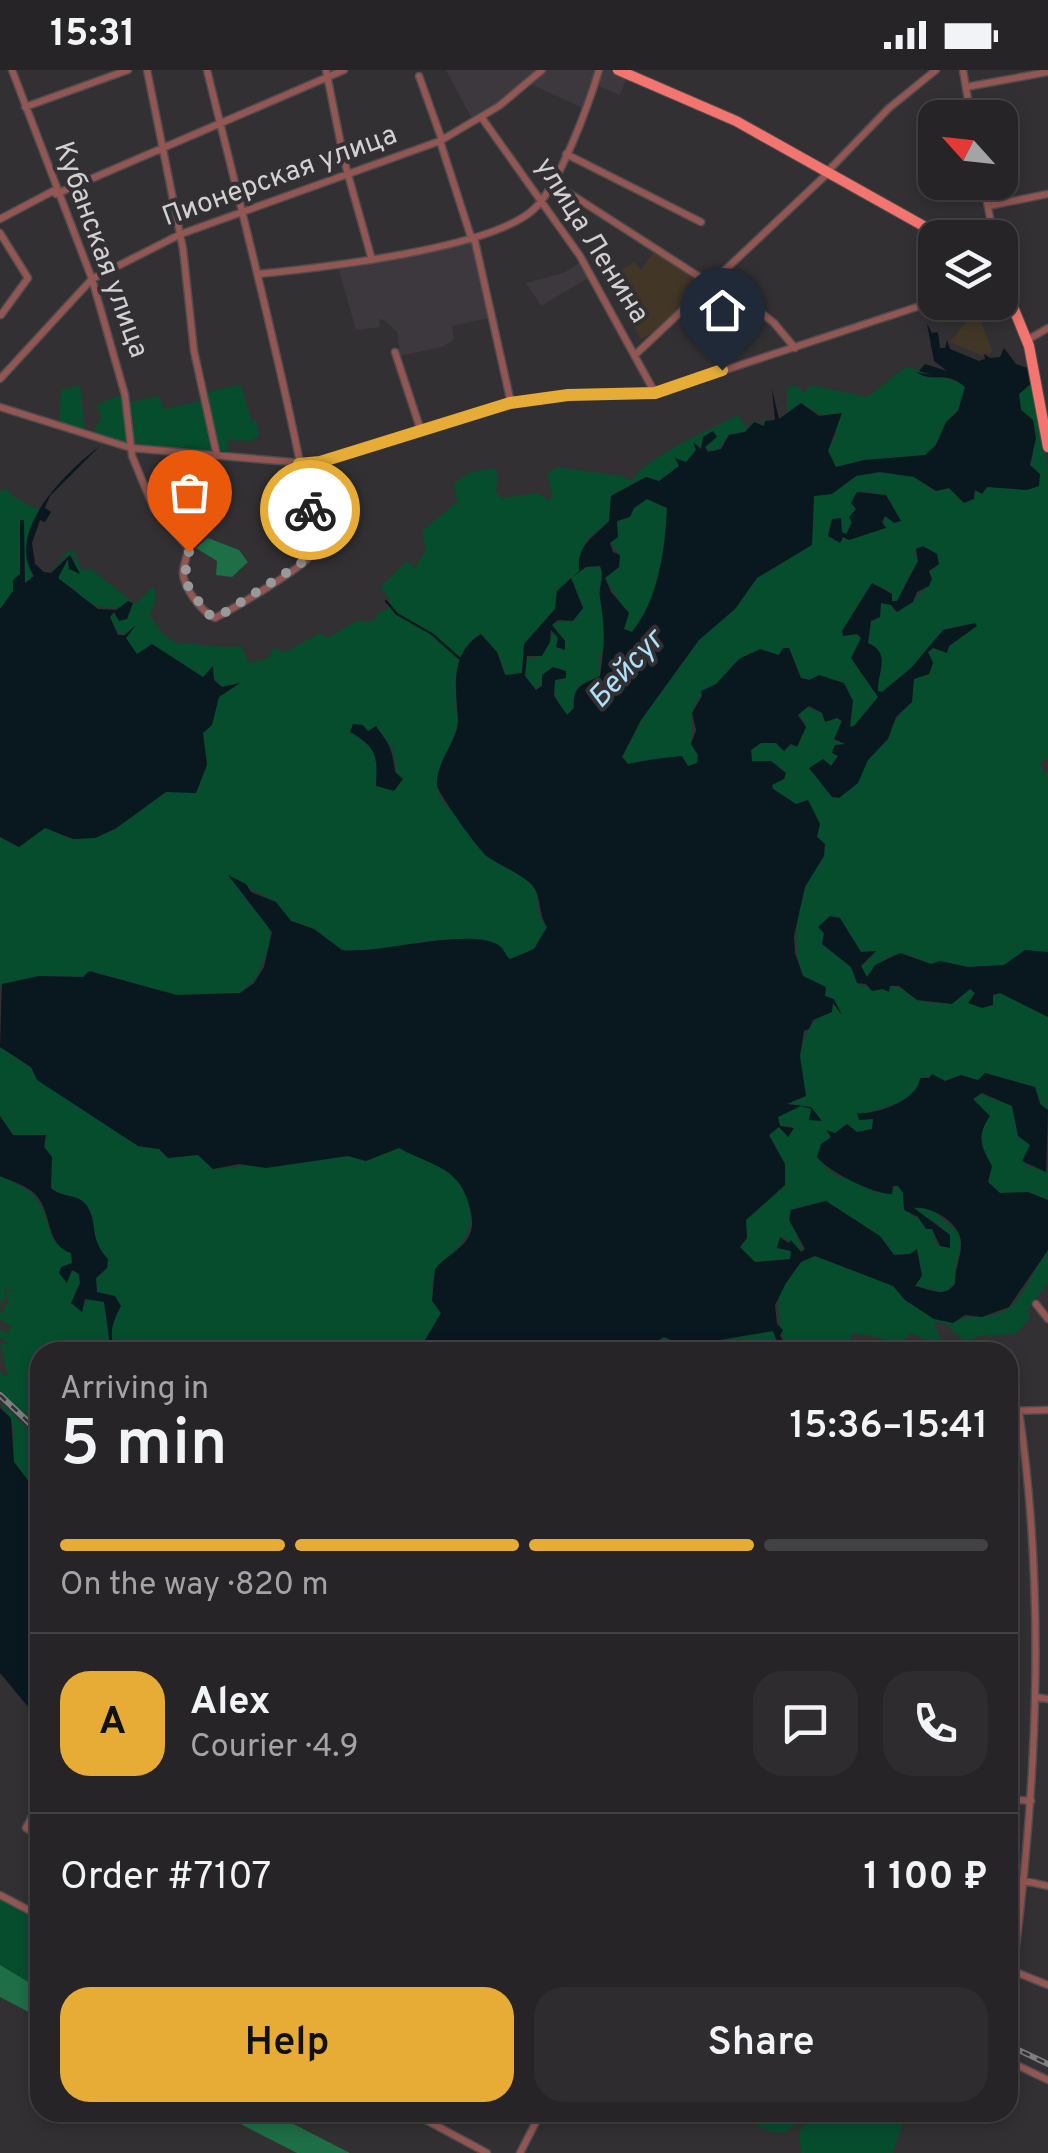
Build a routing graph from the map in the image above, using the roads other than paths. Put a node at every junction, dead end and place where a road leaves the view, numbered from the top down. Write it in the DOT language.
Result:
graph roads {
  1 [pos="12,70"];
  2 [pos="128,70"];
  3 [pos="147,70"];
  4 [pos="206,70"];
  5 [pos="344,70"];
  6 [pos="542,70"];
  7 [pos="599,70"];
  8 [pos="618,70"];
  9 [pos="936,70"];
  10 [pos="963,70"];
  11 [pos="1048,72"];
  12 [pos="327,73"];
  13 [pos="419,76"];
  14 [pos="966,87"];
  15 [pos="969,100"];
  16 [pos="25,107"];
  17 [pos="482,118"];
  18 [pos="220,124"];
  19 [pos="441,141"];
  20 [pos="162,148"];
  21 [pos="566,154"];
  22 [pos="829,172"];
  23 [pos="348,174"];
  24 [pos="552,182"];
  25 [pos="56,191"];
  26 [pos="1048,194"];
  27 [pos="542,200"];
  28 [pos="987,200"];
  29 [pos="988,206"];
  30 [pos="242,210"];
  31 [pos="10,215"];
  32 [pos="0,219"];
  33 [pos="991,220"];
  34 [pos="701,222"];
  35 [pos="918,223"];
  36 [pos="1,234"];
  37 [pos="181,234"];
  38 [pos="472,237"];
  39 [pos="372,260"];
  40 [pos="258,274"];
  41 [pos="719,278"];
  42 [pos="92,279"];
  43 [pos="712,285"];
  44 [pos="918,307"];
  45 [pos="1,315"];
  46 [pos="1018,318"];
  47 [pos="1048,328"];
  48 [pos="1027,340"];
  49 [pos="795,348"];
  50 [pos="395,352"];
  51 [pos="635,355"];
  52 [pos="0,379"];
  53 [pos="655,393"];
  54 [pos="510,403"];
  55 [pos="0,407"];
  56 [pos="420,428"];
  57 [pos="1048,447"];
  58 [pos="130,448"];
  59 [pos="218,456"];
  60 [pos="299,464"];
  61 [pos="1036,1304"];
  62 [pos="1048,1319"];
  63 [pos="1048,1410"];
  64 [pos="1019,1411"];
  65 [pos="1036,1697"];
  66 [pos="1048,1699"];
  67 [pos="1018,1799"];
  68 [pos="1031,1800"];
  69 [pos="1018,1879"];
  70 [pos="1025,1881"];
  71 [pos="1048,1886"];
  72 [pos="0,1895"];
  73 [pos="30,1911"];
  74 [pos="1018,1923"];
  75 [pos="1018,1973"];
  76 [pos="1048,1985"];
  77 [pos="1018,2066"];
  78 [pos="1048,2080"];
  79 [pos="429,2122"];
  80 [pos="536,2122"];
  81 [pos="488,2153"];
  82 [pos="520,2153"];
  1 -- 16 [label="street, Кубанская улица"];
  2 -- 16 [label="street"];
  3 -- 20 [label="street"];
  4 -- 18 [label="street"];
  5 -- 12 [label="street"];
  6 -- 17 [label="street, Пионерская улица"];
  7 -- 21 [label="street"];
  8 -- 22 [label="main road"];
  9 -- 22 [label="street"];
  10 -- 14 [label="street"];
  11 -- 14 [label="street"];
  12 -- 18 [label="street"];
  12 -- 23 [label="street"];
  13 -- 19 [label="street"];
  14 -- 15 [label="street"];
  16 -- 25 [label="street, Кубанская улица"];
  17 -- 19 [label="street, Пионерская улица"];
  17 -- 27 [label="street, улица Ленина"];
  18 -- 20 [label="street"];
  18 -- 30 [label="street"];
  19 -- 23 [label="street, Пионерская улица"];
  19 -- 38 [label="street"];
  20 -- 25 [label="street"];
  20 -- 37 [label="street"];
  21 -- 24 [label="street"];
  21 -- 34 [label="street"];
  22 -- 35 [label="main road"];
  22 -- 41 [label="street"];
  23 -- 30 [label="street, Пионерская улица"];
  23 -- 39 [label="street"];
  24 -- 27 [label="street"];
  24 -- 43 [label="street"];
  25 -- 31 [label="street"];
  25 -- 42 [label="street, Кубанская улица"];
  26 -- 29 [label="street"];
  27 -- 38 [label="street"];
  27 -- 51 [label="street, улица Ленина"];
  28 -- 29 [label="street"];
  29 -- 33 [label="street"];
  30 -- 37 [label="street, Пионерская улица"];
  30 -- 40 [label="street"];
  31 -- 32 [label="street"];
  31 -- 36 [label="street"];
  36 -- 45 [label="street"];
  37 -- 42 [label="street, Пионерская улица"];
  37 -- 59 [label="street"];
  38 -- 39 [label="street"];
  38 -- 54 [label="street"];
  39 -- 40 [label="street"];
  40 -- 60 [label="street"];
  41 -- 43 [label="street"];
  41 -- 49 [label="street"];
  42 -- 52 [label="street, Пионерская улица"];
  42 -- 58 [label="street, Кубанская улица"];
  43 -- 51 [label="street"];
  44 -- 49 [label="street"];
  46 -- 48 [label="main road"];
  47 -- 48 [label="street"];
  48 -- 57 [label="main road"];
  49 -- 53 [label="street"];
  50 -- 56 [label="street"];
  51 -- 53 [label="street, улица Ленина"];
  53 -- 54 [label="street"];
  54 -- 56 [label="street"];
  55 -- 58 [label="street"];
  56 -- 60 [label="street"];
  58 -- 59 [label="street"];
  58 -- 60 [label="street, Кубанская улица"];
  59 -- 60 [label="street"];
  61 -- 62 [label="street"];
  63 -- 64 [label="street"];
  64 -- 65 [label="street"];
  65 -- 66 [label="street"];
  65 -- 68 [label="street"];
  67 -- 68 [label="street"];
  68 -- 70 [label="street"];
  69 -- 70 [label="street"];
  70 -- 71 [label="street"];
  70 -- 74 [label="street"];
  72 -- 73 [label="street"];
  75 -- 76 [label="street"];
  77 -- 78 [label="street"];
  79 -- 81 [label="street"];
  80 -- 82 [label="street"];
}
